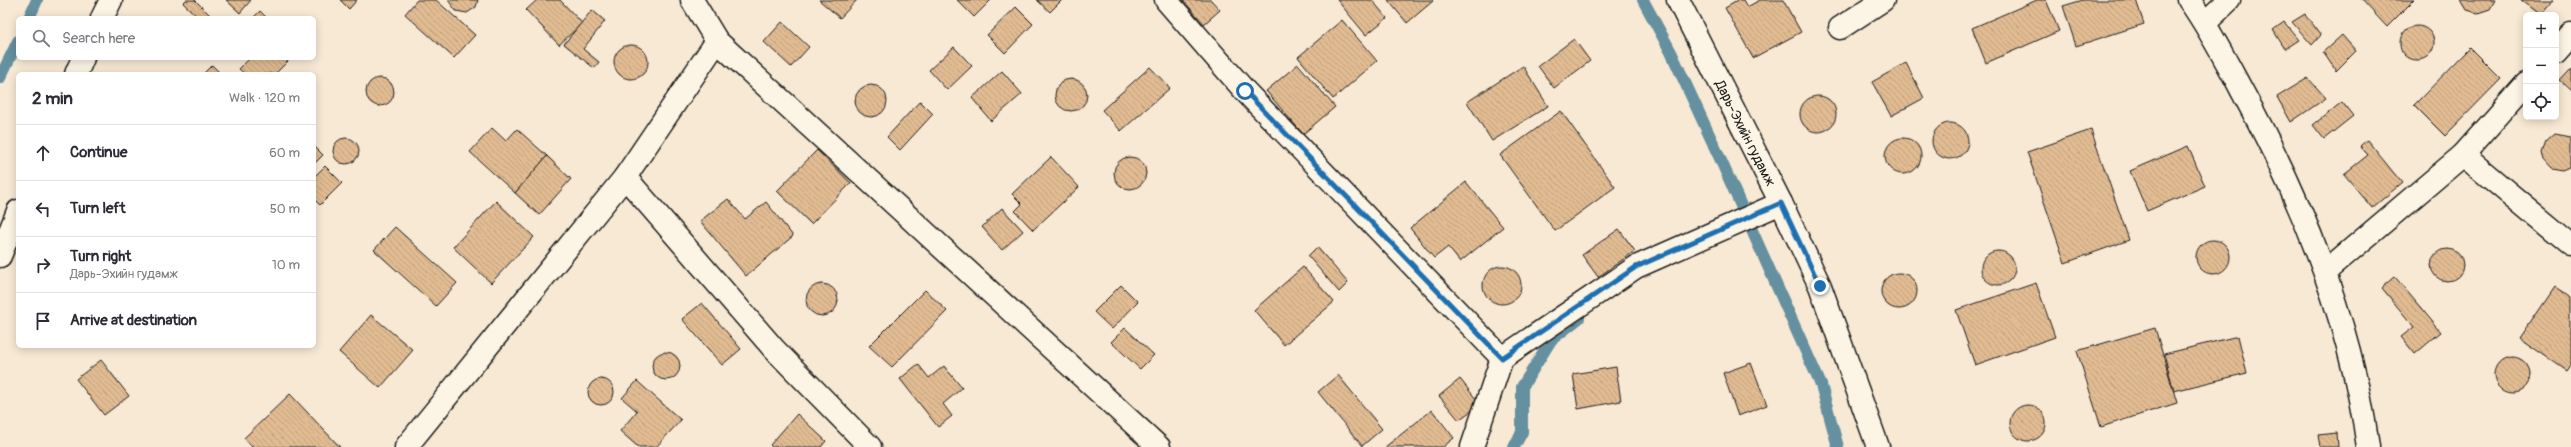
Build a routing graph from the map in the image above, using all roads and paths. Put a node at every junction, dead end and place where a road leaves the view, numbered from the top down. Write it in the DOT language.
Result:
graph roads {
  1 [pos="111,0"];
  2 [pos="692,0"];
  3 [pos="1166,0"];
  4 [pos="1678,0"];
  5 [pos="1883,0"];
  6 [pos="2189,0"];
  7 [pos="2229,0"];
  8 [pos="103,16"];
  9 [pos="2205,22"];
  10 [pos="1840,28"];
  11 [pos="2571,34"];
  12 [pos="717,41"];
  13 [pos="2559,48"];
  14 [pos="82,60"];
  15 [pos="77,72"];
  16 [pos="2523,87"];
  17 [pos="2463,155"];
  18 [pos="625,176"];
  19 [pos="1781,203"];
  20 [pos="16,216"];
  21 [pos="2571,245"];
  22 [pos="0,256"];
  23 [pos="2326,271"];
  24 [pos="1502,358"];
  25 [pos="406,447"];
  26 [pos="870,447"];
  27 [pos="1160,447"];
  28 [pos="1472,447"];
  29 [pos="1878,447"];
  30 [pos="2368,447"];
  1 -- 8 [label="street"];
  2 -- 12 [label="street"];
  3 -- 24 [label="street"];
  4 -- 19 [label="street, Дарь-Эхийн гудамж"];
  5 -- 10 [label="street"];
  6 -- 9 [label="street"];
  7 -- 9 [label="street"];
  9 -- 23 [label="street"];
  11 -- 13 [label="street"];
  12 -- 18 [label="street"];
  12 -- 27 [label="street"];
  14 -- 15 [label="street"];
  16 -- 17 [label="street"];
  17 -- 21 [label="street"];
  17 -- 23 [label="street"];
  18 -- 25 [label="street"];
  18 -- 26 [label="street"];
  19 -- 24 [label="street"];
  19 -- 29 [label="street, Дарь-Эхийн гудамж"];
  20 -- 22 [label="street"];
  23 -- 30 [label="street"];
  24 -- 28 [label="street"];
}
